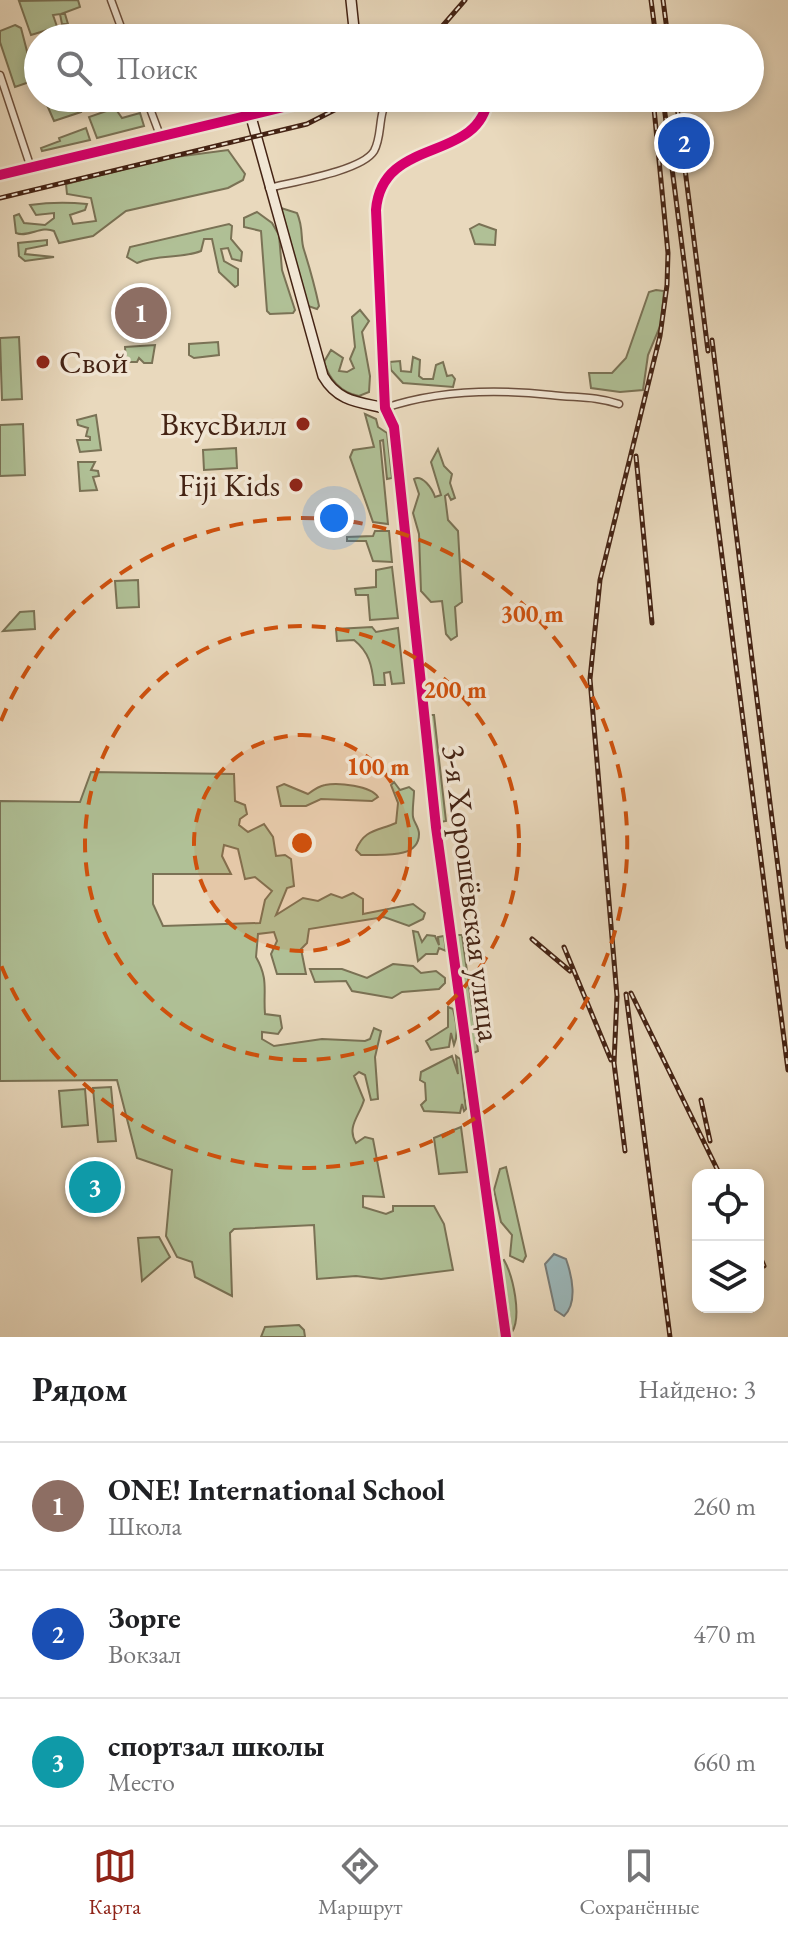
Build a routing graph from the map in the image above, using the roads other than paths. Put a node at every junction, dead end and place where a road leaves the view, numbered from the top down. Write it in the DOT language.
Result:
graph roads {
  1 [pos="111,0"];
  2 [pos="351,0"];
  3 [pos="120,24"];
  4 [pos="354,24"];
  5 [pos="0,75"];
  6 [pos="151,112"];
  7 [pos="270,112"];
  8 [pos="382,112"];
  9 [pos="483,112"];
  10 [pos="251,117"];
  11 [pos="161,138"];
  12 [pos="31,168"];
  13 [pos="0,175"];
  14 [pos="269,189"];
  15 [pos="619,404"];
  16 [pos="385,408"];
  17 [pos="506,1337"];
  1 -- 3 [label="street"];
  2 -- 4 [label="street"];
  5 -- 12 [label="street"];
  6 -- 11 [label="street"];
  7 -- 10 [label="street"];
  8 -- 14 [label="street"];
  9 -- 16 [label="street"];
  10 -- 11 [label="street"];
  10 -- 14 [label="street"];
  11 -- 12 [label="street"];
  12 -- 13 [label="street"];
  14 -- 16 [label="street"];
  15 -- 16 [label="street"];
  16 -- 17 [label="street, 3-я Хорошёвская улица"];
}
